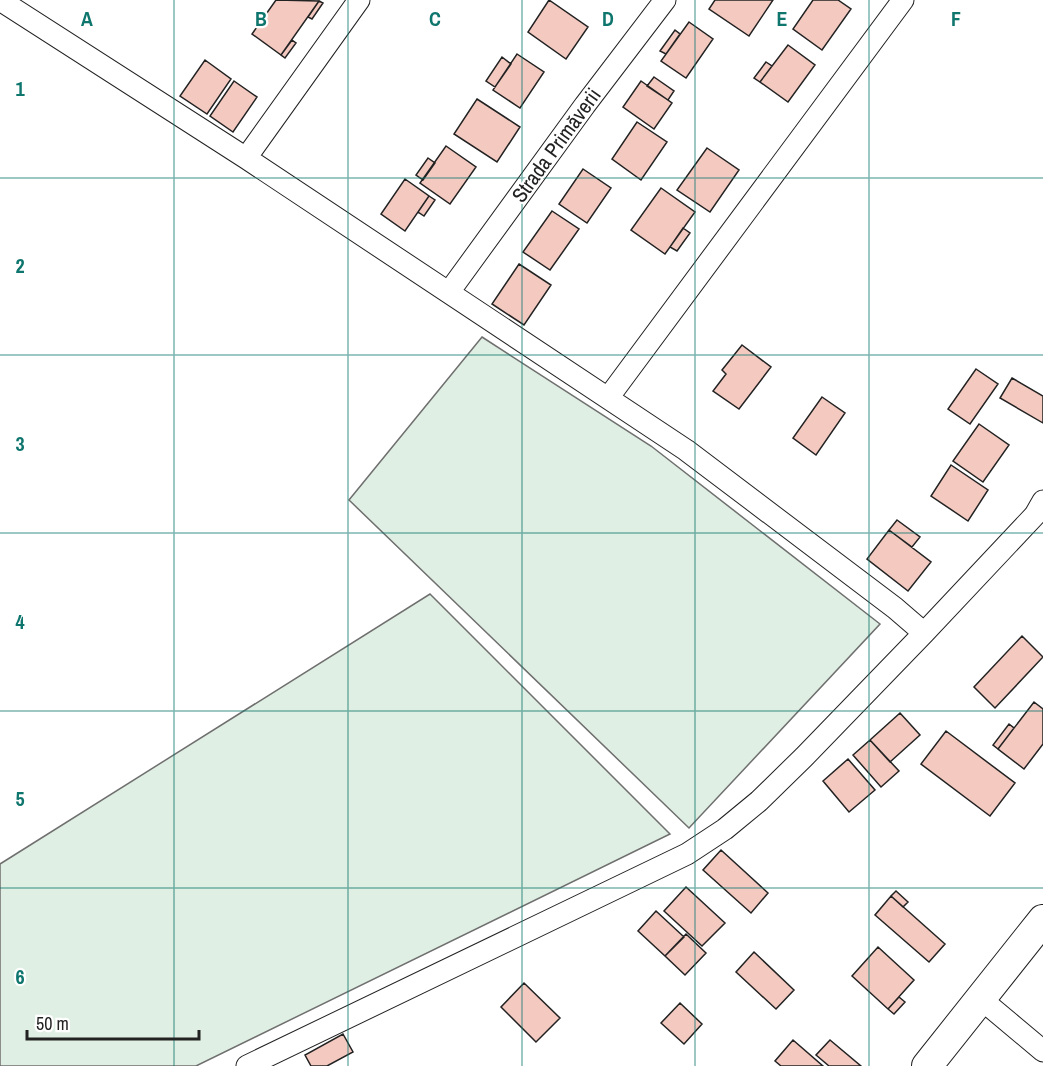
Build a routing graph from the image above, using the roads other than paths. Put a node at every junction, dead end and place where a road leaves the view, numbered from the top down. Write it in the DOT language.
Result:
graph roads {
  1 [pos="0,0"];
  2 [pos="359,0"];
  3 [pos="665,0"];
  4 [pos="903,0"];
  5 [pos="246,158"];
  6 [pos="449,292"];
  7 [pos="608,398"];
  8 [pos="1040,511"];
  9 [pos="924,633"];
  10 [pos="1043,920"];
  11 [pos="981,999"];
  12 [pos="1043,1051"];
  13 [pos="247,1066"];
  14 [pos="927,1066"];
  1 -- 5 [label="street"];
  2 -- 5 [label="street"];
  3 -- 6 [label="street, Strada Primăverii"];
  4 -- 7 [label="street"];
  5 -- 6 [label="street"];
  6 -- 7 [label="street"];
  7 -- 9 [label="street"];
  8 -- 9 [label="street"];
  9 -- 13 [label="street"];
  10 -- 11 [label="main road"];
  11 -- 12 [label="street"];
  11 -- 14 [label="main road"];
}
